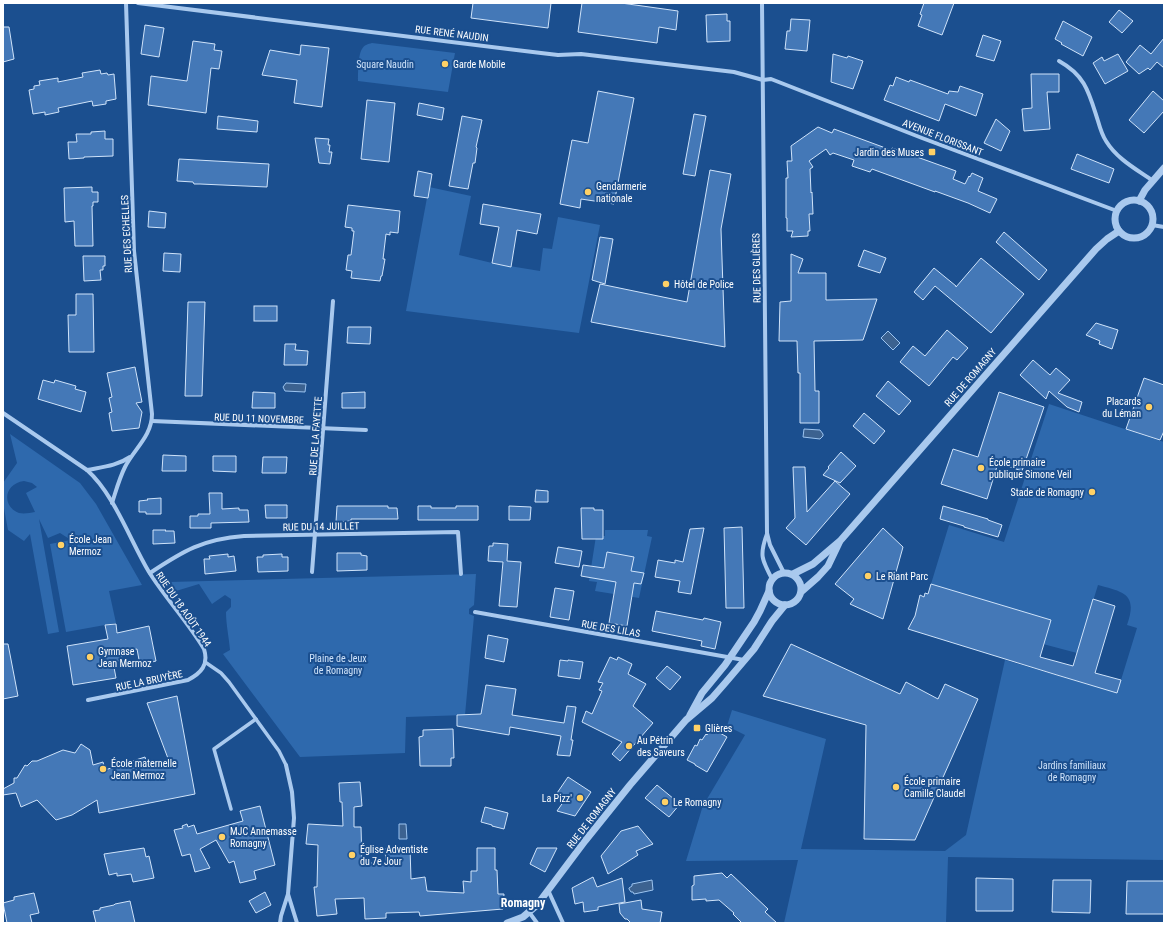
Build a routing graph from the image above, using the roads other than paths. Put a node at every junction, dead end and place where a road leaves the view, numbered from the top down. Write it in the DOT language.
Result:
graph roads {
  1 [pos="126,3"];
  2 [pos="138,3"];
  3 [pos="762,3"];
  4 [pos="1059,61"];
  5 [pos="763,80"];
  6 [pos="1164,168"];
  7 [pos="1153,181"];
  8 [pos="1139,201"];
  9 [pos="1117,211"];
  10 [pos="1152,225"];
  11 [pos="1164,227"];
  12 [pos="1119,231"];
  13 [pos="333,301"];
  14 [pos="3,413"];
  15 [pos="152,421"];
  16 [pos="323,428"];
  17 [pos="366,430"];
  18 [pos="130,457"];
  19 [pos="87,470"];
  20 [pos="112,503"];
  21 [pos="768,533"];
  22 [pos="315,534"];
  23 [pos="840,541"];
  24 [pos="312,572"];
  25 [pos="150,573"];
  26 [pos="784,573"];
  27 [pos="461,574"];
  28 [pos="793,574"];
  29 [pos="772,579"];
  30 [pos="769,591"];
  31 [pos="802,591"];
  32 [pos="785,606"];
  33 [pos="475,612"];
  34 [pos="730,658"];
  35 [pos="744,660"];
  36 [pos="205,662"];
  37 [pos="88,700"];
  38 [pos="256,719"];
  39 [pos="686,720"];
  40 [pos="286,765"];
  41 [pos="231,809"];
  42 [pos="548,890"];
  43 [pos="288,894"];
  44 [pos="529,912"];
  45 [pos="280,923"];
  46 [pos="296,923"];
  47 [pos="507,923"];
  48 [pos="537,923"];
  49 [pos="564,923"];
  1 -- 15 [label="street, RUE DES ECHELLES"];
  2 -- 5 [label="street, RUE RENÉ NAUDIN"];
  3 -- 5 [label="street, RUE DES GLIÈRES"];
  4 -- 7 [label="street"];
  5 -- 9 [label="street, AVENUE FLORISSANT"];
  5 -- 21 [label="street, RUE DES GLIÈRES"];
  6 -- 7 [label="street"];
  7 -- 8 [label="street"];
  8 -- 9 [label="street"];
  8 -- 10 [label="street"];
  9 -- 12 [label="street"];
  10 -- 11 [label="street"];
  10 -- 12 [label="street"];
  12 -- 23 [label="street, RUE DE ROMAGNY"];
  13 -- 16 [label="street, RUE DE LA FAYETTE"];
  14 -- 19 [label="street, RUE DU 18 AOÛT 1944"];
  15 -- 16 [label="street, RUE DU 11 NOVEMBRE"];
  15 -- 18 [label="street, RUE DES ECHELLES"];
  16 -- 17 [label="street, RUE DU 11 NOVEMBRE"];
  16 -- 22 [label="street, RUE DE LA FAYETTE"];
  18 -- 19 [label="street, RUE DES ECHELLES"];
  18 -- 20 [label="street, RUE DES ECHELLES"];
  19 -- 20 [label="street, RUE DU 18 AOÛT 1944"];
  20 -- 25 [label="street, RUE DU 18 AOÛT 1944"];
  21 -- 26 [label="street, RUE DES GLIÈRES"];
  21 -- 29 [label="street, RUE DES GLIÈRES"];
  22 -- 24 [label="street, RUE DE LA FAYETTE"];
  22 -- 25 [label="street, RUE DU 14 JUILLET"];
  22 -- 27 [label="street, RUE DU 14 JUILLET"];
  23 -- 28 [label="street, RUE DE ROMAGNY"];
  23 -- 31 [label="street, RUE DE ROMAGNY"];
  25 -- 36 [label="street, RUE DU 18 AOÛT 1944"];
  26 -- 28 [label="street"];
  26 -- 29 [label="street"];
  28 -- 31 [label="street"];
  29 -- 30 [label="street"];
  30 -- 32 [label="street"];
  30 -- 34 [label="street, RUE DE ROMAGNY"];
  31 -- 32 [label="street"];
  32 -- 35 [label="street, RUE DE ROMAGNY"];
  33 -- 34 [label="street, RUE DES LILAS"];
  34 -- 35 [label="street, RUE DES LILAS"];
  34 -- 39 [label="street, RUE DE ROMAGNY"];
  35 -- 39 [label="street, RUE DE ROMAGNY"];
  36 -- 37 [label="street, RUE LA BRUYÈRE"];
  36 -- 38 [label="street, RUE DU 18 AOÛT 1944"];
  38 -- 40 [label="street, RUE DU 18 AOÛT 1944"];
  38 -- 41 [label="street"];
  39 -- 42 [label="street, RUE DE ROMAGNY"];
  40 -- 43 [label="street, RUE DU 18 AOÛT 1944"];
  42 -- 44 [label="street, RUE DE ROMAGNY"];
  42 -- 49 [label="street"];
  43 -- 45 [label="street, RUE DU 18 AOÛT 1944"];
  43 -- 46 [label="street, RUE DU 18 AOÛT 1944"];
  44 -- 47 [label="street, RUE DE ROMAGNY"];
  44 -- 48 [label="street"];
}
